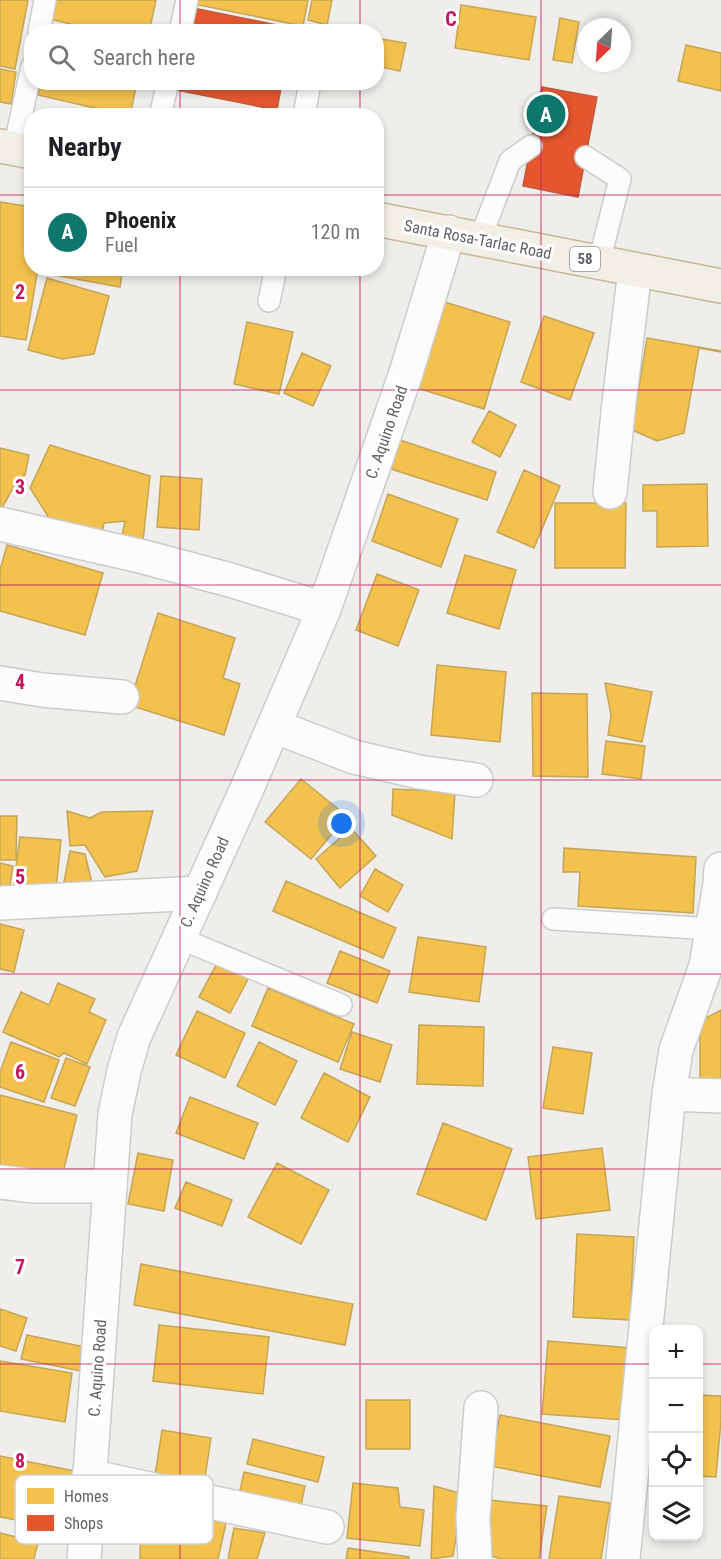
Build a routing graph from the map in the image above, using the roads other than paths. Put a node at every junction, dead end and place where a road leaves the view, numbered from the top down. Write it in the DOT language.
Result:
graph roads {
  1 [pos="45,0"];
  2 [pos="187,0"];
  3 [pos="40,24"];
  4 [pos="182,24"];
  5 [pos="27,90"];
  6 [pos="166,90"];
  7 [pos="309,90"];
  8 [pos="162,108"];
  9 [pos="305,108"];
  10 [pos="531,146"];
  11 [pos="15,149"];
  12 [pos="586,157"];
  13 [pos="384,220"];
  14 [pos="449,232"];
  15 [pos="480,239"];
  16 [pos="599,262"];
  17 [pos="635,270"];
  18 [pos="274,276"];
  19 [pos="721,286"];
  20 [pos="269,301"];
  21 [pos="610,492"];
  22 [pos="0,524"];
  23 [pos="324,609"];
  24 [pos="0,683"];
  25 [pos="122,697"];
  26 [pos="274,726"];
  27 [pos="476,780"];
  28 [pos="721,869"];
  29 [pos="200,893"];
  30 [pos="0,903"];
  31 [pos="553,919"];
  32 [pos="712,929"];
  33 [pos="179,938"];
  34 [pos="341,1005"];
  35 [pos="669,1094"];
  36 [pos="721,1096"];
  37 [pos="0,1182"];
  38 [pos="110,1186"];
  39 [pos="481,1408"];
  40 [pos="89,1475"];
  41 [pos="213,1503"];
  42 [pos="327,1527"];
  43 [pos="85,1544"];
  44 [pos="84,1559"];
  45 [pos="475,1559"];
  46 [pos="623,1559"];
  1 -- 3 [label="lane"];
  2 -- 4 [label="lane"];
  5 -- 11 [label="lane"];
  6 -- 8 [label="lane"];
  7 -- 9 [label="lane"];
  10 -- 15 [label="lane"];
  12 -- 16 [label="lane"];
  13 -- 14 [label="highway, Santa Rosa-Tarlac Road / 58"];
  14 -- 15 [label="highway, Santa Rosa-Tarlac Road / 58"];
  14 -- 23 [label="street, C. Aquino Road"];
  15 -- 16 [label="highway, Santa Rosa-Tarlac Road / 58"];
  16 -- 17 [label="highway, Santa Rosa-Tarlac Road / 58"];
  17 -- 19 [label="highway, Santa Rosa-Tarlac Road / 58"];
  17 -- 21 [label="street"];
  18 -- 20 [label="lane"];
  22 -- 23 [label="street"];
  23 -- 26 [label="street, C. Aquino Road"];
  24 -- 25 [label="street"];
  26 -- 27 [label="street"];
  26 -- 29 [label="street, C. Aquino Road"];
  28 -- 32 [label="street"];
  29 -- 30 [label="street"];
  29 -- 33 [label="street, C. Aquino Road"];
  31 -- 32 [label="lane"];
  32 -- 35 [label="street"];
  33 -- 34 [label="lane"];
  33 -- 38 [label="street, C. Aquino Road"];
  35 -- 36 [label="street"];
  35 -- 46 [label="street"];
  37 -- 38 [label="street"];
  38 -- 40 [label="street, C. Aquino Road"];
  39 -- 45 [label="street"];
  41 -- 42 [label="street"];
  43 -- 44 [label="street, C. Aquino Road"];
}
